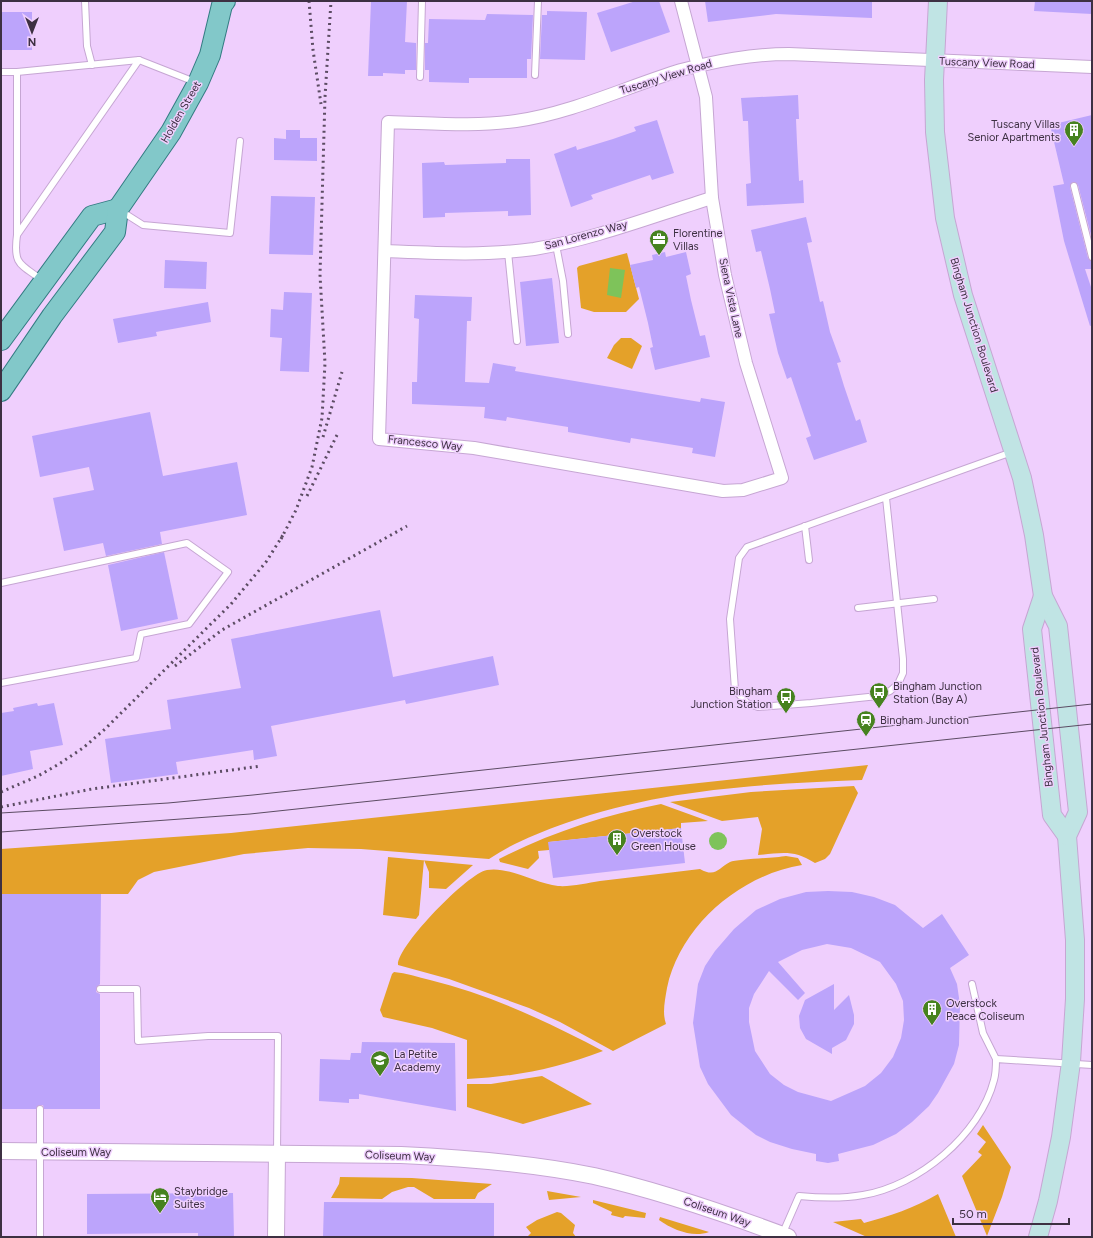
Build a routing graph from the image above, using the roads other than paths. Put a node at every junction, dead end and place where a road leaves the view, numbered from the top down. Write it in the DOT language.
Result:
graph roads {
  1 [pos="85,1"];
  2 [pos="422,1"];
  3 [pos="538,1"];
  4 [pos="681,1"];
  5 [pos="938,1"];
  6 [pos="222,2"];
  7 [pos="139,60"];
  8 [pos="935,61"];
  9 [pos="92,65"];
  10 [pos="698,66"];
  11 [pos="1092,67"];
  12 [pos="1,72"];
  13 [pos="17,72"];
  14 [pos="535,75"];
  15 [pos="420,77"];
  16 [pos="198,83"];
  17 [pos="388,122"];
  18 [pos="240,141"];
  19 [pos="1074,186"];
  20 [pos="712,198"];
  21 [pos="118,209"];
  22 [pos="17,236"];
  23 [pos="556,245"];
  24 [pos="385,251"];
  25 [pos="508,252"];
  26 [pos="1092,257"];
  27 [pos="44,281"];
  28 [pos="568,334"];
  29 [pos="1,340"];
  30 [pos="517,341"];
  31 [pos="1,391"];
  32 [pos="1015,452"];
  33 [pos="782,478"];
  34 [pos="886,498"];
  35 [pos="805,526"];
  36 [pos="809,560"];
  37 [pos="1,583"];
  38 [pos="1043,596"];
  39 [pos="934,599"];
  40 [pos="897,604"];
  41 [pos="858,608"];
  42 [pos="1,682"];
  43 [pos="1067,836"];
  44 [pos="972,984"];
  45 [pos="100,989"];
  46 [pos="996,1059"];
  47 [pos="1071,1062"];
  48 [pos="1092,1065"];
  49 [pos="40,1109"];
  50 [pos="1,1151"];
  51 [pos="40,1152"];
  52 [pos="277,1154"];
  53 [pos="785,1236"];
  54 [pos="40,1237"];
  55 [pos="276,1237"];
  56 [pos="1038,1237"];
  1 -- 9 [label="lane"];
  2 -- 15 [label="lane"];
  3 -- 14 [label="lane"];
  4 -- 10 [label="street, Siena Vista Lane"];
  5 -- 8 [label="main road, Bingham Junction Boulevard"];
  6 -- 16 [label="main road, Holden Street"];
  7 -- 9 [label="lane"];
  7 -- 16 [label="lane"];
  7 -- 22 [label="lane"];
  8 -- 10 [label="street, Tuscany View Road"];
  8 -- 11 [label="street, Tuscany View Road"];
  8 -- 32 [label="main road, Bingham Junction Boulevard"];
  9 -- 13 [label="lane"];
  10 -- 17 [label="street, Tuscany View Road"];
  10 -- 20 [label="street, Siena Vista Lane"];
  12 -- 13 [label="lane"];
  13 -- 22 [label="lane"];
  16 -- 21 [label="main road, Holden Street"];
  17 -- 24 [label="street, Francesco Way"];
  18 -- 21 [label="lane"];
  19 -- 26 [label="lane"];
  20 -- 23 [label="street, San Lorenzo Way"];
  20 -- 33 [label="street, Siena Vista Lane"];
  21 -- 27 [label="main road"];
  21 -- 31 [label="main road, Holden Street"];
  22 -- 27 [label="lane"];
  23 -- 25 [label="street, San Lorenzo Way"];
  23 -- 28 [label="lane"];
  24 -- 25 [label="street, San Lorenzo Way"];
  24 -- 33 [label="street, Francesco Way"];
  25 -- 30 [label="lane"];
  27 -- 29 [label="main road"];
  32 -- 34 [label="lane"];
  32 -- 38 [label="main road, Bingham Junction Boulevard"];
  34 -- 35 [label="lane"];
  34 -- 40 [label="lane"];
  35 -- 36 [label="lane"];
  35 -- 40 [label="lane"];
  37 -- 42 [label="lane"];
  38 -- 43 [label="main road, Bingham Junction Boulevard"];
  38 -- 43 [label="main road, Bingham Junction Boulevard"];
  39 -- 40 [label="lane"];
  40 -- 41 [label="lane"];
  43 -- 47 [label="main road, Bingham Junction Boulevard"];
  44 -- 46 [label="lane"];
  45 -- 52 [label="lane"];
  46 -- 47 [label="lane"];
  46 -- 53 [label="lane"];
  47 -- 48 [label="lane"];
  47 -- 56 [label="main road, Bingham Junction Boulevard"];
  49 -- 51 [label="lane"];
  50 -- 51 [label="street, Coliseum Way"];
  51 -- 52 [label="street, Coliseum Way"];
  51 -- 54 [label="lane"];
  52 -- 53 [label="street, Coliseum Way"];
  52 -- 55 [label="street"];
}
